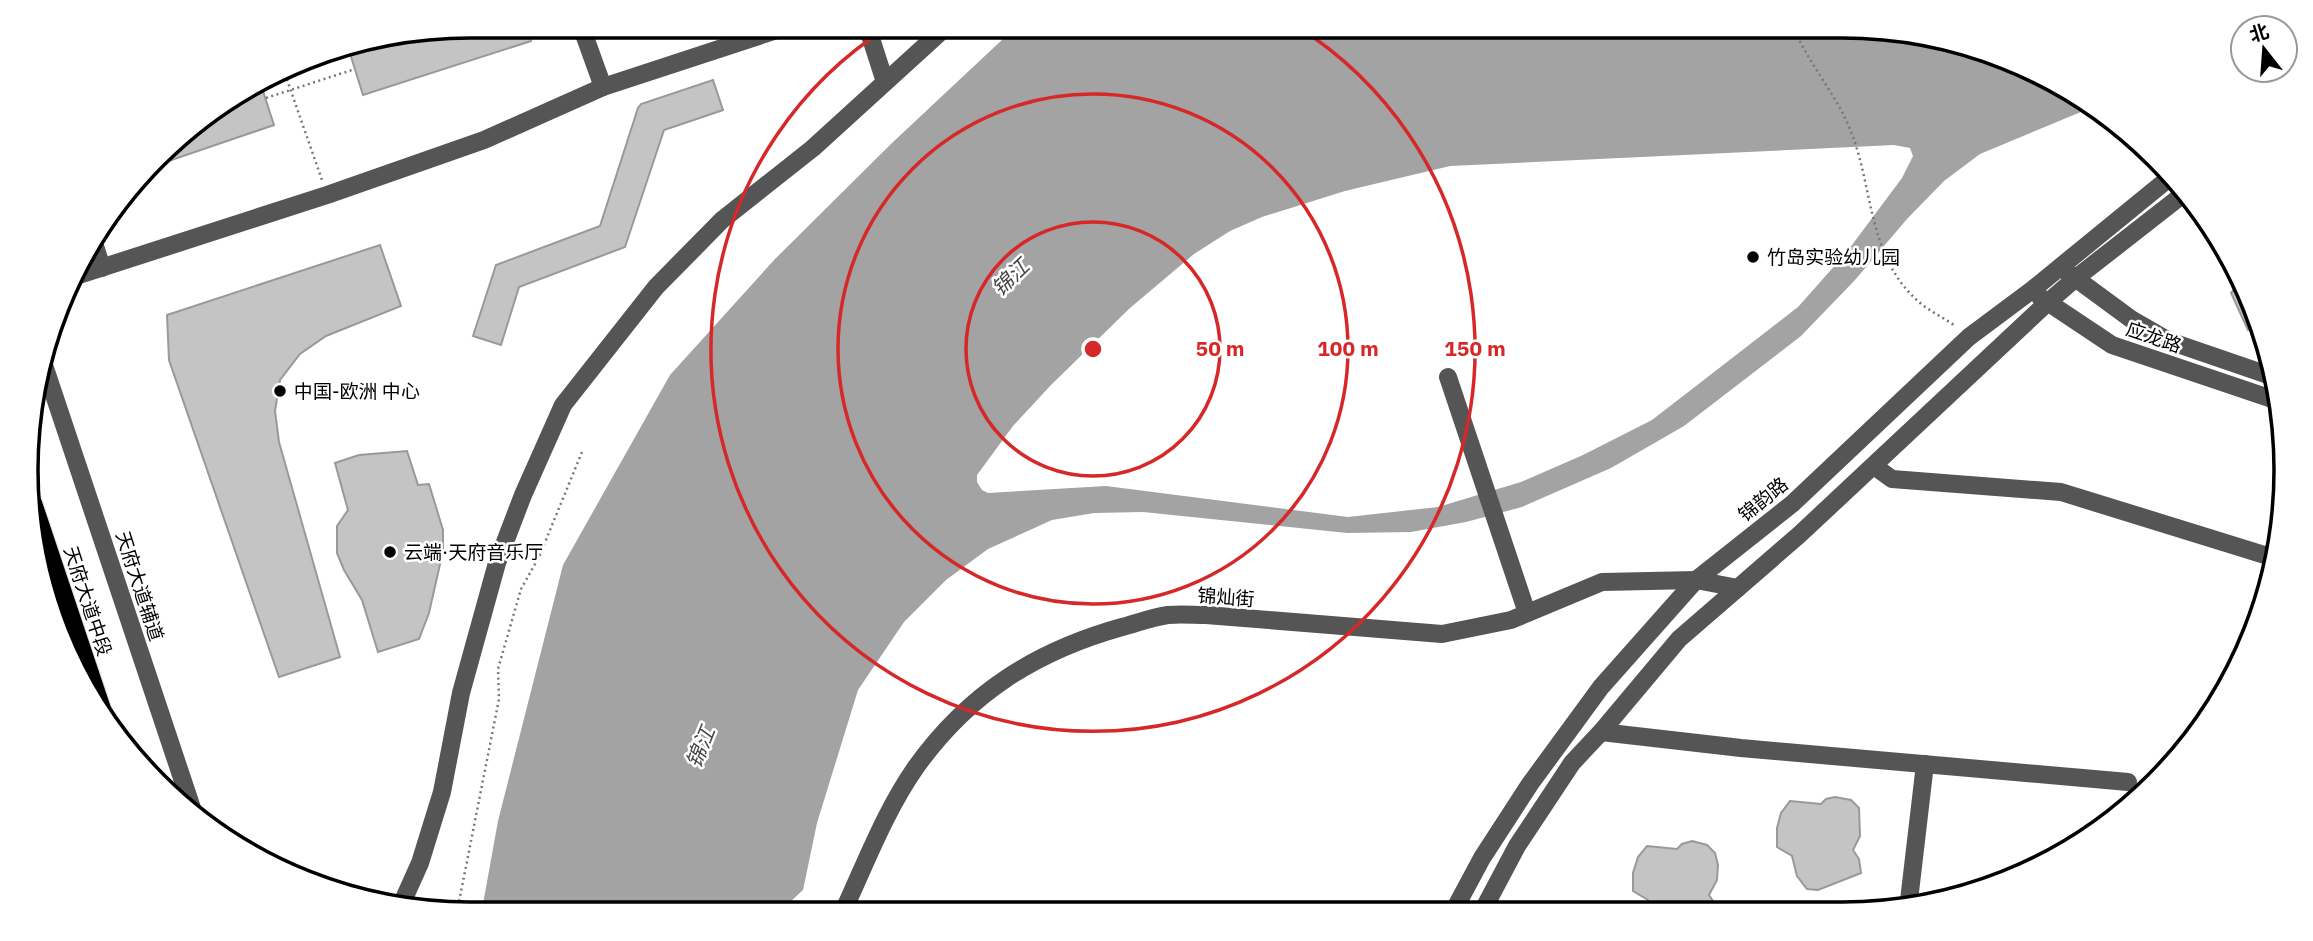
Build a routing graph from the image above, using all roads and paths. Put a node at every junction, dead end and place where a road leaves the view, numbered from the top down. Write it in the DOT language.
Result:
graph roads {
  1 [pos="585,38"];
  2 [pos="752,38"];
  3 [pos="871,38"];
  4 [pos="934,38"];
  5 [pos="1800,38"];
  6 [pos="355,69"];
  7 [pos="287,79"];
  8 [pos="885,82"];
  9 [pos="603,87"];
  10 [pos="291,90"];
  11 [pos="265,99"];
  12 [pos="2164,182"];
  13 [pos="327,195"];
  14 [pos="2177,199"];
  15 [pos="97,252"];
  16 [pos="2059,266"];
  17 [pos="102,268"];
  18 [pos="86,273"];
  19 [pos="2076,278"];
  20 [pos="2032,290"];
  21 [pos="2047,303"];
  22 [pos="1945,319"];
  23 [pos="2263,373"];
  24 [pos="1448,377"];
  25 [pos="48,379"];
  26 [pos="2268,398"];
  27 [pos="582,452"];
  28 [pos="1874,466"];
  29 [pos="43,533"];
  30 [pos="2266,555"];
  31 [pos="1696,580"];
  32 [pos="1738,587"];
  33 [pos="1527,613"];
  34 [pos="92,678"];
  35 [pos="1601,732"];
  36 [pos="1925,764"];
  37 [pos="173,780"];
  38 [pos="2128,782"];
  39 [pos="404,897"];
  40 [pos="1909,897"];
  41 [pos="459,902"];
  42 [pos="848,902"];
  43 [pos="1458,902"];
  44 [pos="1487,902"];
  1 -- 9 [label="street"];
  2 -- 9 [label="street"];
  3 -- 8 [label="street"];
  4 -- 8 [label="street"];
  5 -- 22 [label="path"];
  6 -- 10 [label="path, bridge"];
  7 -- 10 [label="path"];
  8 -- 39 [label="street"];
  9 -- 13 [label="street"];
  10 -- 11 [label="path, bridge"];
  10 -- 13 [label="path"];
  12 -- 16 [label="street, 锦韵路"];
  13 -- 17 [label="street"];
  14 -- 19 [label="street"];
  15 -- 17 [label="street"];
  16 -- 19 [label="street, 应龙路"];
  16 -- 20 [label="street, 锦韵路"];
  17 -- 18 [label="street"];
  19 -- 21 [label="street"];
  19 -- 23 [label="street, 应龙路"];
  20 -- 21 [label="street, 应龙路"];
  20 -- 31 [label="street, 锦韵路"];
  21 -- 26 [label="street, 应龙路"];
  21 -- 28 [label="street"];
  24 -- 33 [label="street"];
  25 -- 37 [label="street, 天府大道辅道"];
  27 -- 41 [label="path"];
  28 -- 30 [label="street"];
  28 -- 32 [label="street"];
  29 -- 34 [label="main road, 天府大道中段"];
  31 -- 32 [label="street, 锦灿街"];
  31 -- 33 [label="street, 锦灿街"];
  31 -- 43 [label="street, 锦韵路"];
  32 -- 35 [label="street"];
  33 -- 42 [label="street, 锦灿街"];
  35 -- 36 [label="street"];
  35 -- 44 [label="street"];
  36 -- 38 [label="street"];
  36 -- 40 [label="street"];
}
